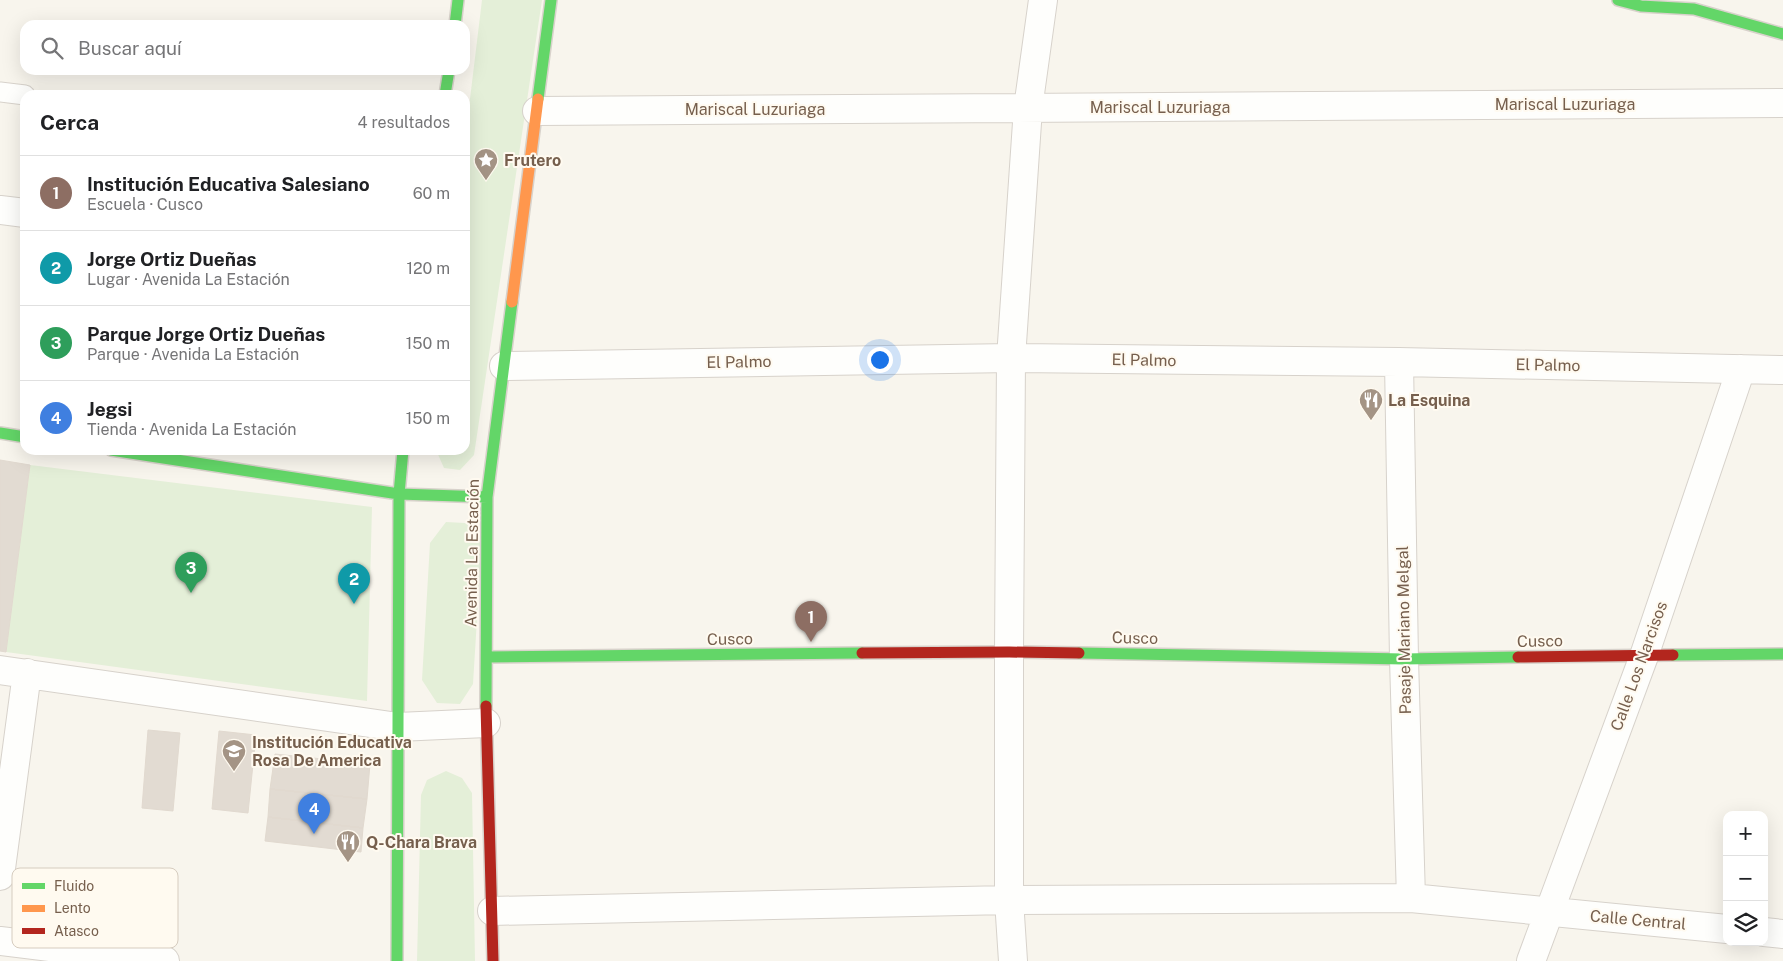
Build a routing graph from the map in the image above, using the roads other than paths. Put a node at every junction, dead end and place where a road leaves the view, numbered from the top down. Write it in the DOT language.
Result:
graph roads {
  1 [pos="458,0"];
  2 [pos="551,0"];
  3 [pos="1043,0"];
  4 [pos="1618,0"];
  5 [pos="1680,0"];
  6 [pos="1694,9"];
  7 [pos="456,20"];
  8 [pos="1783,34"];
  9 [pos="448,75"];
  10 [pos="446,90"];
  11 [pos="0,92"];
  12 [pos="20,94"];
  13 [pos="1783,103"];
  14 [pos="1028,108"];
  15 [pos="537,111"];
  16 [pos="0,210"];
  17 [pos="20,212"];
  18 [pos="1011,358"];
  19 [pos="1398,362"];
  20 [pos="504,366"];
  21 [pos="1741,369"];
  22 [pos="1783,370"];
  23 [pos="0,433"];
  24 [pos="20,436"];
  25 [pos="144,455"];
  26 [pos="403,455"];
  27 [pos="399,494"];
  28 [pos="487,497"];
  29 [pos="1009,652"];
  30 [pos="1783,654"];
  31 [pos="1644,656"];
  32 [pos="487,657"];
  33 [pos="1404,659"];
  34 [pos="0,670"];
  35 [pos="27,673"];
  36 [pos="486,723"];
  37 [pos="398,726"];
  38 [pos="0,876"];
  39 [pos="1412,898"];
  40 [pos="1009,900"];
  41 [pos="492,911"];
  42 [pos="1548,912"];
  43 [pos="1723,929"];
  44 [pos="1768,932"];
  45 [pos="1783,934"];
  46 [pos="63,948"];
  47 [pos="165,961"];
  48 [pos="397,961"];
  49 [pos="493,961"];
  50 [pos="1013,961"];
  51 [pos="1531,961"];
  1 -- 7 [label="main road"];
  2 -- 15 [label="main road, Avenida La Estación"];
  3 -- 14 [label="street"];
  4 -- 6 [label="main road"];
  5 -- 6 [label="main road"];
  6 -- 8 [label="main road"];
  9 -- 10 [label="main road"];
  11 -- 12 [label="lane"];
  13 -- 14 [label="street, Mariscal Luzuriaga"];
  14 -- 15 [label="street, Mariscal Luzuriaga"];
  14 -- 18 [label="street"];
  15 -- 20 [label="main road, Avenida La Estación"];
  16 -- 17 [label="street"];
  18 -- 19 [label="street, El Palmo"];
  18 -- 20 [label="street, El Palmo"];
  18 -- 29 [label="street"];
  19 -- 21 [label="street, El Palmo"];
  19 -- 33 [label="street, Pasaje Mariano Melgal"];
  20 -- 28 [label="main road, Avenida La Estación"];
  21 -- 22 [label="street, El Palmo"];
  21 -- 31 [label="street, Calle Los Narcisos"];
  23 -- 24 [label="main road"];
  25 -- 27 [label="main road"];
  26 -- 27 [label="main road"];
  27 -- 28 [label="main road"];
  27 -- 37 [label="main road"];
  28 -- 32 [label="main road, Avenida La Estación"];
  29 -- 32 [label="main road, Cusco"];
  29 -- 33 [label="main road, Cusco"];
  29 -- 40 [label="street"];
  30 -- 31 [label="main road, Cusco"];
  31 -- 33 [label="main road, Cusco"];
  31 -- 42 [label="street, Calle Los Narcisos"];
  32 -- 36 [label="main road, Avenida La Estación"];
  33 -- 39 [label="street, Pasaje Mariano Melgal"];
  34 -- 35 [label="street"];
  35 -- 37 [label="street"];
  35 -- 38 [label="street"];
  36 -- 37 [label="street"];
  36 -- 41 [label="main road, Avenida La Estación"];
  37 -- 48 [label="main road"];
  39 -- 40 [label="street, Calle Central"];
  39 -- 42 [label="street, Calle Central"];
  40 -- 41 [label="street, Calle Central"];
  40 -- 50 [label="street"];
  41 -- 49 [label="main road, Avenida La Estación"];
  42 -- 43 [label="street, Calle Central"];
  42 -- 51 [label="street, Calle Los Narcisos"];
  44 -- 45 [label="street"];
  46 -- 47 [label="street"];
}
